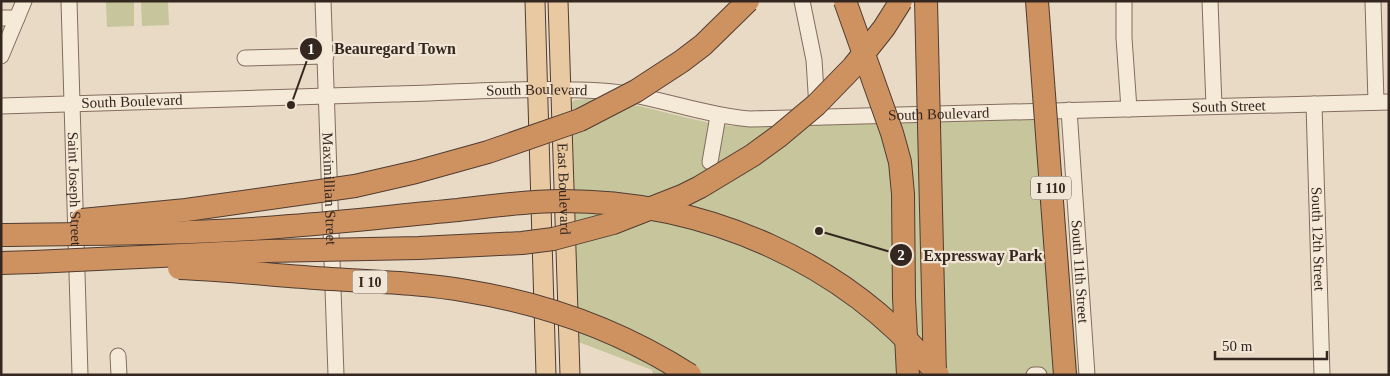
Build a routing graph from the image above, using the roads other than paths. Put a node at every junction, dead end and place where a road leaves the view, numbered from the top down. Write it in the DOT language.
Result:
graph roads {
  1 [pos="24,1"];
  2 [pos="69,1"];
  3 [pos="324,1"];
  4 [pos="535,1"];
  5 [pos="558,1"];
  6 [pos="748,1"];
  7 [pos="802,1"];
  8 [pos="844,1"];
  9 [pos="901,1"];
  10 [pos="926,1"];
  11 [pos="1037,1"];
  12 [pos="1124,1"];
  13 [pos="1210,1"];
  14 [pos="1373,1"];
  15 [pos="1,18"];
  16 [pos="18,18"];
  17 [pos="1,56"];
  18 [pos="326,56"];
  19 [pos="245,58"];
  20 [pos="538,90"];
  21 [pos="561,90"];
  22 [pos="327,96"];
  23 [pos="1382,102"];
  24 [pos="72,103"];
  25 [pos="1314,104"];
  26 [pos="1,106"];
  27 [pos="1214,106"];
  28 [pos="1129,109"];
  29 [pos="1069,110"];
  30 [pos="718,116"];
  31 [pos="817,118"];
  32 [pos="710,162"];
  33 [pos="1,229"];
  34 [pos="1,235"];
  35 [pos="34,262"];
  36 [pos="1,263"];
  37 [pos="118,356"];
  38 [pos="80,375"];
  39 [pos="119,375"];
  40 [pos="336,375"];
  41 [pos="546,375"];
  42 [pos="570,375"];
  43 [pos="690,375"];
  44 [pos="908,375"];
  45 [pos="936,375"];
  46 [pos="1034,375"];
  47 [pos="1038,375"];
  48 [pos="1065,375"];
  49 [pos="1086,375"];
  50 [pos="1322,375"];
  1 -- 16 [label="street"];
  2 -- 24 [label="street, Saint Joseph Street"];
  3 -- 18 [label="street, Maximillian Street"];
  4 -- 20 [label="main road, East Boulevard"];
  5 -- 21 [label="main road, East Boulevard"];
  6 -- 33 [label="highway, bridge"];
  7 -- 31 [label="street"];
  8 -- 44 [label="highway, bridge"];
  9 -- 35 [label="highway, bridge"];
  10 -- 45 [label="highway, bridge"];
  11 -- 48 [label="highway, I 110, bridge"];
  12 -- 28 [label="street"];
  13 -- 27 [label="street"];
  14 -- 23 [label="street"];
  15 -- 16 [label="street"];
  16 -- 17 [label="street"];
  18 -- 19 [label="street"];
  18 -- 22 [label="street, Maximillian Street"];
  20 -- 21 [label="street, South Boulevard"];
  20 -- 22 [label="street, South Boulevard"];
  20 -- 41 [label="main road, East Boulevard"];
  21 -- 30 [label="street, South Boulevard"];
  21 -- 42 [label="main road, East Boulevard"];
  22 -- 24 [label="street, South Boulevard"];
  22 -- 40 [label="street, Maximillian Street"];
  23 -- 25 [label="street, South Street"];
  24 -- 26 [label="street, South Boulevard"];
  24 -- 38 [label="street, Saint Joseph Street"];
  25 -- 27 [label="street, South Street"];
  25 -- 50 [label="street, South 12th Street"];
  27 -- 28 [label="street, South Street"];
  28 -- 29 [label="street, South Street"];
  29 -- 31 [label="street, South Boulevard"];
  29 -- 49 [label="street, South 11th Street"];
  30 -- 31 [label="street, South Boulevard"];
  30 -- 32 [label="street"];
  34 -- 45 [label="highway, bridge"];
  35 -- 36 [label="highway, I 10"];
  35 -- 43 [label="highway, I 10, bridge"];
  37 -- 39 [label="street"];
  46 -- 47 [label="street"];
}
